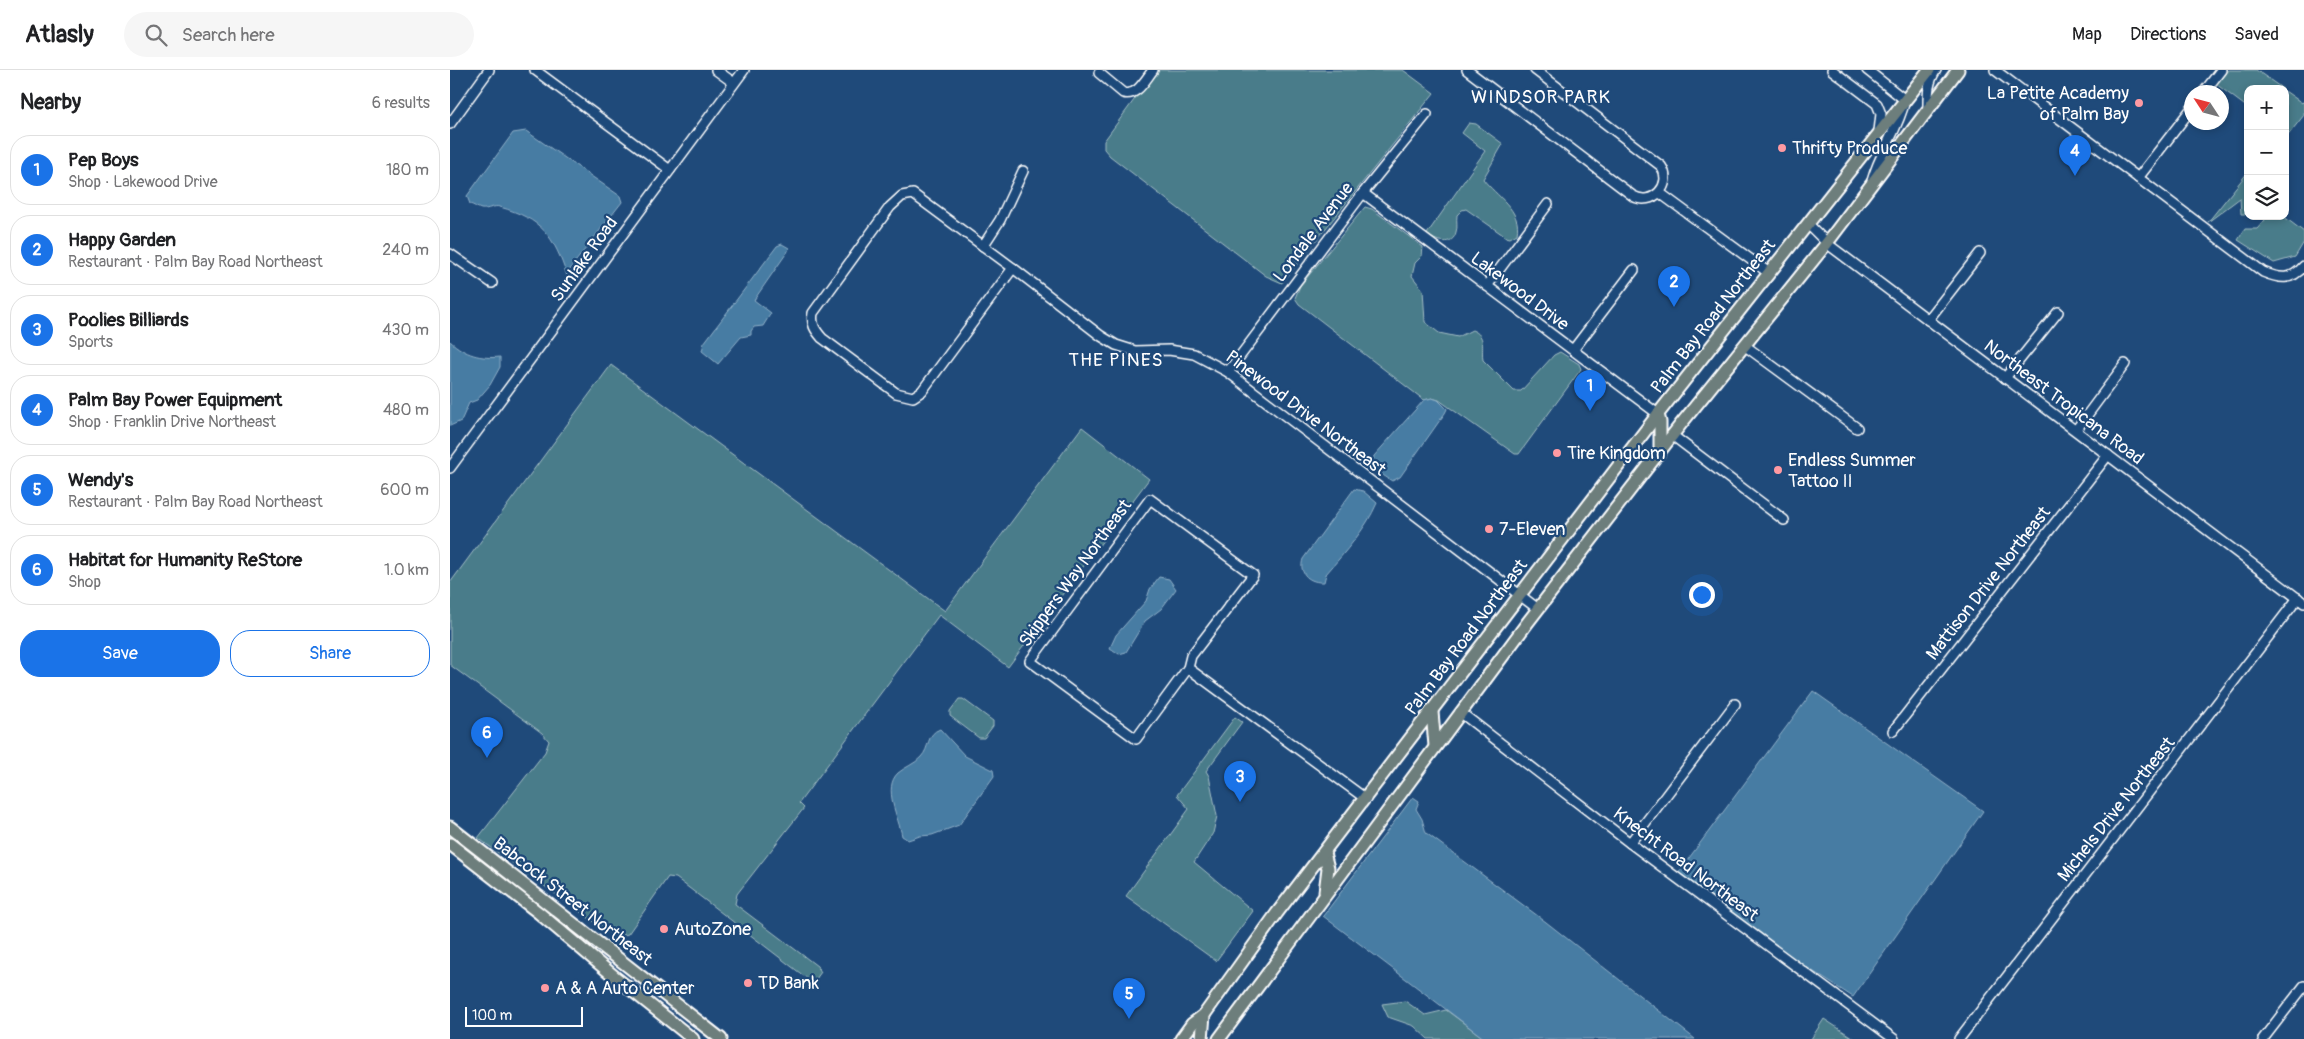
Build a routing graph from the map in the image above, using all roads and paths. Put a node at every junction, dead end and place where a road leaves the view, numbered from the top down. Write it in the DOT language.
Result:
graph roads {
  1 [pos="489,70"];
  2 [pos="534,70"];
  3 [pos="716,70"];
  4 [pos="744,70"];
  5 [pos="1153,70"];
  6 [pos="1467,70"];
  7 [pos="1535,70"];
  8 [pos="1832,70"];
  9 [pos="1867,70"];
  10 [pos="1929,70"];
  11 [pos="1936,70"];
  12 [pos="1958,70"];
  13 [pos="1995,70"];
  14 [pos="2012,70"];
  15 [pos="2221,70"];
  16 [pos="1099,73"];
  17 [pos="2006,78"];
  18 [pos="734,84"];
  19 [pos="2209,85"];
  20 [pos="1905,100"];
  21 [pos="1928,112"];
  22 [pos="1427,114"];
  23 [pos="2184,118"];
  24 [pos="450,124"];
  25 [pos="1878,134"];
  26 [pos="670,170"];
  27 [pos="1023,171"];
  28 [pos="2138,178"];
  29 [pos="1871,186"];
  30 [pos="1363,193"];
  31 [pos="1660,193"];
  32 [pos="1548,204"];
  33 [pos="1808,224"];
  34 [pos="1827,243"];
  35 [pos="983,246"];
  36 [pos="1980,252"];
  37 [pos="450,254"];
  38 [pos="2304,266"];
  39 [pos="1013,268"];
  40 [pos="1634,270"];
  41 [pos="1769,273"];
  42 [pos="492,283"];
  43 [pos="1487,286"];
  44 [pos="2058,312"];
  45 [pos="1928,320"];
  46 [pos="1744,345"];
  47 [pos="1573,350"];
  48 [pos="2125,364"];
  49 [pos="1228,372"];
  50 [pos="2006,378"];
  51 [pos="1666,403"];
  52 [pos="1658,414"];
  53 [pos="1857,428"];
  54 [pos="2076,430"];
  55 [pos="1672,435"];
  56 [pos="1660,451"];
  57 [pos="2108,454"];
  58 [pos="450,468"];
  59 [pos="1784,520"];
  60 [pos="1519,596"];
  61 [pos="2301,601"];
  62 [pos="1538,610"];
  63 [pos="1188,668"];
  64 [pos="1735,704"];
  65 [pos="1432,712"];
  66 [pos="1460,712"];
  67 [pos="1893,731"];
  68 [pos="1435,746"];
  69 [pos="1366,799"];
  70 [pos="450,827"];
  71 [pos="1630,843"];
  72 [pos="450,844"];
  73 [pos="1324,853"];
  74 [pos="1325,894"];
  75 [pos="2304,986"];
  76 [pos="634,993"];
  77 [pos="667,998"];
  78 [pos="654,1009"];
  79 [pos="690,1015"];
  80 [pos="1204,1015"];
  81 [pos="693,1039"];
  82 [pos="721,1039"];
  83 [pos="1182,1039"];
  84 [pos="1202,1039"];
  85 [pos="1219,1039"];
  86 [pos="1894,1039"];
  87 [pos="1959,1039"];
  88 [pos="2263,1039"];
  1 -- 24 [label="street"];
  2 -- 26 [label="street"];
  3 -- 18 [label="street"];
  4 -- 18 [label="street, Sunlake Road"];
  5 -- 16 [label="street"];
  6 -- 31 [label="street"];
  7 -- 31 [label="street"];
  8 -- 25 [label="street"];
  9 -- 20 [label="street"];
  10 -- 20 [label="main road, Palm Bay Road Northeast"];
  11 -- 21 [label="street"];
  12 -- 21 [label="main road"];
  13 -- 17 [label="street"];
  14 -- 17 [label="street"];
  15 -- 19 [label="street"];
  17 -- 28 [label="street"];
  18 -- 26 [label="street, Sunlake Road"];
  20 -- 25 [label="main road, Palm Bay Road Northeast"];
  20 -- 29 [label="street"];
  21 -- 29 [label="main road"];
  22 -- 30 [label="street, Londale Avenue"];
  23 -- 28 [label="street"];
  25 -- 33 [label="main road, Palm Bay Road Northeast"];
  26 -- 58 [label="street, Sunlake Road"];
  27 -- 35 [label="street"];
  28 -- 38 [label="street"];
  29 -- 34 [label="main road"];
  30 -- 43 [label="street, Lakewood Drive"];
  30 -- 49 [label="street, Londale Avenue"];
  31 -- 41 [label="street"];
  32 -- 43 [label="street"];
  33 -- 34 [label="street, Northeast Tropicana Road"];
  33 -- 41 [label="main road, Palm Bay Road Northeast"];
  34 -- 45 [label="street, Northeast Tropicana Road"];
  34 -- 46 [label="main road"];
  35 -- 39 [label="street, Pinewood Drive Northeast"];
  35 -- 39 [label="street, Pinewood Drive Northeast"];
  36 -- 45 [label="street"];
  37 -- 42 [label="street"];
  39 -- 49 [label="street, Pinewood Drive Northeast"];
  40 -- 47 [label="street"];
  41 -- 51 [label="main road, Palm Bay Road Northeast"];
  43 -- 47 [label="street, Lakewood Drive"];
  44 -- 50 [label="street"];
  45 -- 50 [label="street, Northeast Tropicana Road"];
  46 -- 53 [label="street"];
  46 -- 55 [label="main road"];
  47 -- 52 [label="street, Lakewood Drive"];
  48 -- 54 [label="street"];
  49 -- 60 [label="street, Pinewood Drive Northeast"];
  50 -- 54 [label="street, Northeast Tropicana Road"];
  51 -- 52 [label="main road, Palm Bay Road Northeast"];
  51 -- 55 [label="main road"];
  52 -- 56 [label="main road"];
  52 -- 60 [label="main road, Palm Bay Road Northeast"];
  54 -- 57 [label="street, Northeast Tropicana Road"];
  55 -- 56 [label="main road"];
  55 -- 59 [label="street"];
  56 -- 62 [label="main road"];
  57 -- 61 [label="street, Northeast Tropicana Road"];
  57 -- 67 [label="street, Mattison Drive Northeast"];
  60 -- 62 [label="street, Pinewood Drive Northeast"];
  60 -- 65 [label="main road, Palm Bay Road Northeast"];
  61 -- 87 [label="street, Michels Drive Northeast"];
  62 -- 66 [label="main road"];
  63 -- 63 [label="street, Skippers Way Northeast"];
  63 -- 69 [label="street"];
  64 -- 71 [label="street"];
  65 -- 68 [label="main road"];
  65 -- 69 [label="main road, Palm Bay Road Northeast"];
  66 -- 68 [label="main road"];
  66 -- 71 [label="street, Knecht Road Northeast"];
  68 -- 74 [label="main road"];
  69 -- 73 [label="main road, Palm Bay Road Northeast"];
  70 -- 77 [label="main road, Babcock Street Northeast"];
  71 -- 86 [label="street, Knecht Road Northeast"];
  72 -- 76 [label="main road, Babcock Street Northeast"];
  73 -- 74 [label="main road"];
  73 -- 80 [label="main road, Palm Bay Road Northeast"];
  74 -- 85 [label="main road"];
  75 -- 88 [label="street"];
  76 -- 77 [label="main road"];
  76 -- 78 [label="main road, Babcock Street Northeast"];
  77 -- 79 [label="main road, Babcock Street Northeast"];
  78 -- 79 [label="main road"];
  78 -- 81 [label="main road, Babcock Street Northeast"];
  79 -- 82 [label="main road, Babcock Street Northeast"];
  80 -- 83 [label="main road, Palm Bay Road Northeast"];
  80 -- 84 [label="main road"];
}
